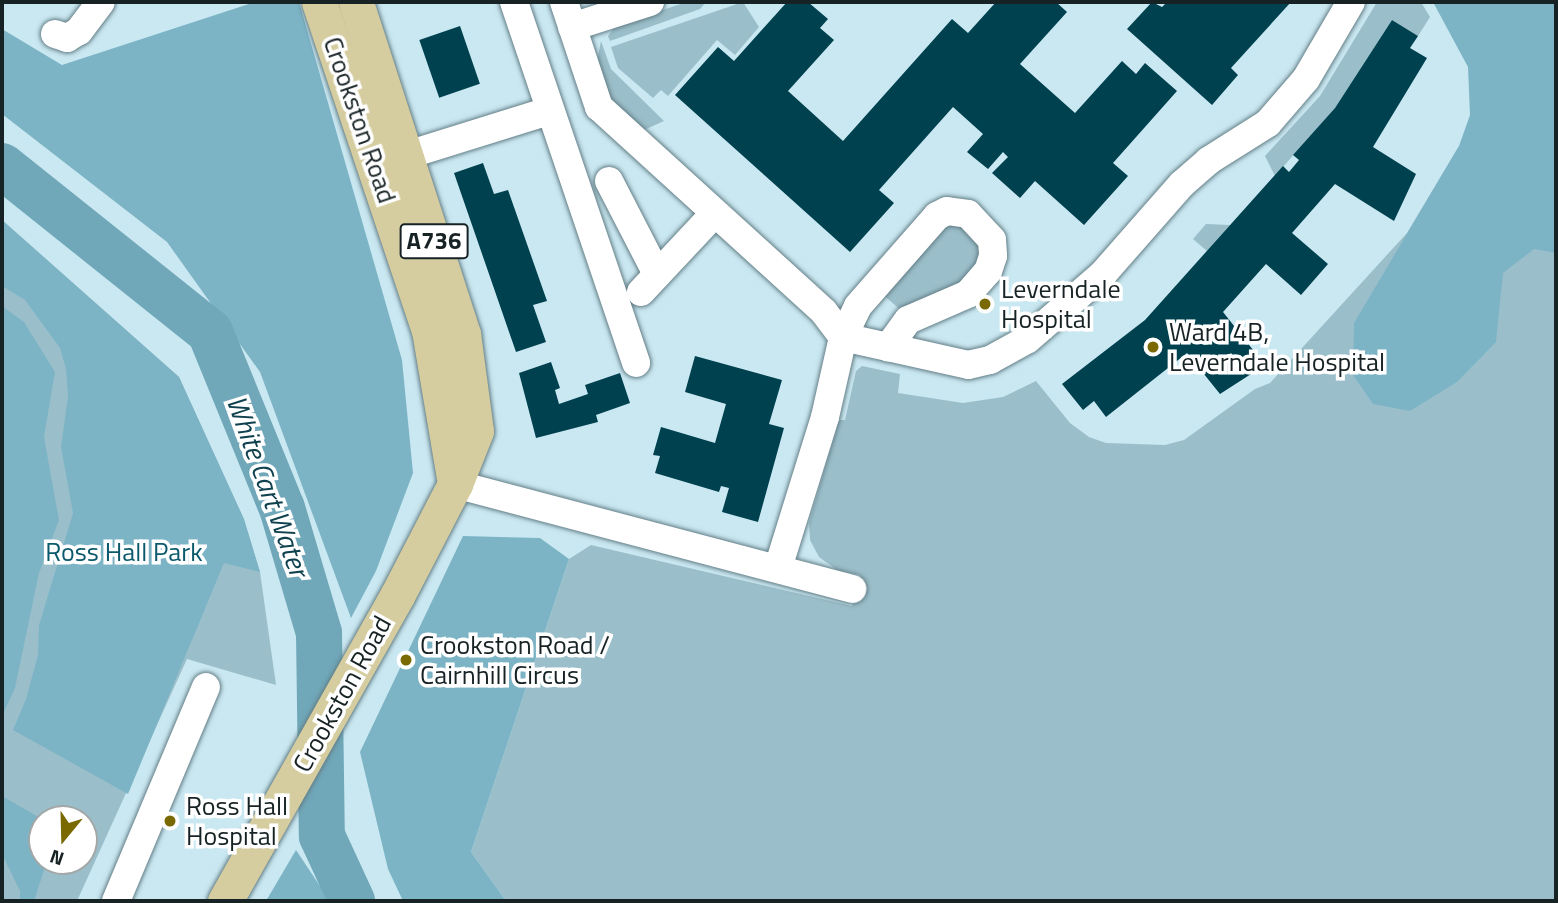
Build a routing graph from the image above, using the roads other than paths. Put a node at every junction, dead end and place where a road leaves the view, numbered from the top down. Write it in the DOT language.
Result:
graph roads {
  1 [pos="101,2"];
  2 [pos="319,2"];
  3 [pos="356,2"];
  4 [pos="514,2"];
  5 [pos="650,2"];
  6 [pos="1352,2"];
  7 [pos="568,15"];
  8 [pos="55,34"];
  9 [pos="549,111"];
  10 [pos="391,160"];
  11 [pos="609,181"];
  12 [pos="715,213"];
  13 [pos="844,337"];
  14 [pos="888,348"];
  15 [pos="636,363"];
  16 [pos="455,484"];
  17 [pos="778,568"];
  18 [pos="852,589"];
  19 [pos="206,687"];
  20 [pos="233,887"];
  21 [pos="116,901"];
  1 -- 8 [label="street"];
  2 -- 10 [label="main road, Crookston Road / A736"];
  3 -- 10 [label="main road, Crookston Road / A736"];
  4 -- 9 [label="street"];
  5 -- 7 [label="street"];
  6 -- 14 [label="street"];
  7 -- 12 [label="street"];
  9 -- 10 [label="street"];
  9 -- 15 [label="street"];
  10 -- 16 [label="main road, Crookston Road / A736"];
  11 -- 12 [label="street"];
  12 -- 13 [label="street"];
  13 -- 14 [label="street"];
  13 -- 14 [label="street"];
  13 -- 17 [label="street"];
  16 -- 17 [label="street"];
  16 -- 20 [label="main road, Crookston Road / A736"];
  17 -- 18 [label="street"];
  19 -- 21 [label="street"];
}
